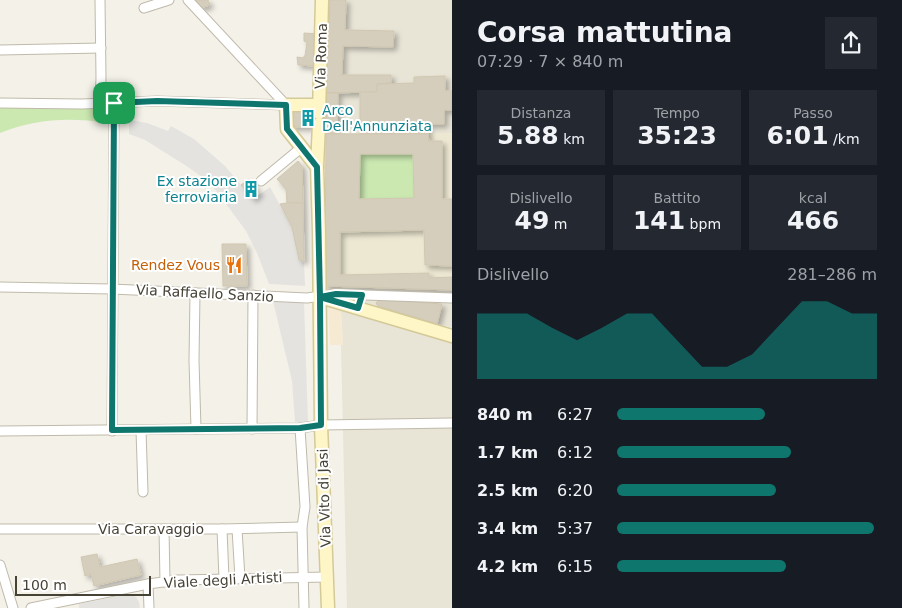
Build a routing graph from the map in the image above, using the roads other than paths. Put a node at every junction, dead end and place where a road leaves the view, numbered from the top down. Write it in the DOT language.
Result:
graph roads {
  1 [pos="100,0"];
  2 [pos="168,0"];
  3 [pos="188,0"];
  4 [pos="322,0"];
  5 [pos="144,8"];
  6 [pos="101,48"];
  7 [pos="0,50"];
  8 [pos="0,103"];
  9 [pos="100,103"];
  10 [pos="114,103"];
  11 [pos="286,105"];
  12 [pos="319,114"];
  13 [pos="302,148"];
  14 [pos="317,167"];
  15 [pos="261,181"];
  16 [pos="0,286"];
  17 [pos="112,289"];
  18 [pos="195,293"];
  19 [pos="253,295"];
  20 [pos="362,295"];
  21 [pos="320,297"];
  22 [pos="452,298"];
  23 [pos="358,308"];
  24 [pos="452,336"];
  25 [pos="452,423"];
  26 [pos="321,425"];
  27 [pos="300,428"];
  28 [pos="196,429"];
  29 [pos="252,429"];
  30 [pos="112,430"];
  31 [pos="141,430"];
  32 [pos="0,431"];
  33 [pos="143,492"];
  34 [pos="302,527"];
  35 [pos="0,529"];
  36 [pos="164,529"];
  37 [pos="222,529"];
  38 [pos="237,529"];
  39 [pos="0,565"];
  40 [pos="304,577"];
  41 [pos="327,577"];
  42 [pos="240,578"];
  43 [pos="224,579"];
  44 [pos="165,582"];
  45 [pos="148,584"];
  46 [pos="13,608"];
  47 [pos="31,608"];
  48 [pos="148,608"];
  49 [pos="304,608"];
  50 [pos="328,608"];
  1 -- 6 [label="street"];
  2 -- 5 [label="street"];
  3 -- 11 [label="street"];
  4 -- 12 [label="street, Via Roma"];
  6 -- 7 [label="street"];
  6 -- 9 [label="street"];
  8 -- 9 [label="street"];
  9 -- 10 [label="street"];
  10 -- 11 [label="street"];
  10 -- 17 [label="street"];
  11 -- 12 [label="street"];
  11 -- 13 [label="street"];
  12 -- 14 [label="street, Via Roma"];
  13 -- 14 [label="street"];
  13 -- 15 [label="street"];
  14 -- 21 [label="street, Via Roma"];
  16 -- 17 [label="street, Via Raffaello Sanzio"];
  17 -- 18 [label="street, Via Raffaello Sanzio"];
  17 -- 30 [label="street"];
  18 -- 19 [label="street, Via Raffaello Sanzio"];
  18 -- 28 [label="street"];
  19 -- 21 [label="street, Via Raffaello Sanzio"];
  19 -- 29 [label="street"];
  20 -- 21 [label="street, Via Raffaello Sanzio"];
  20 -- 22 [label="street, Via Raffaello Sanzio"];
  20 -- 23 [label="street"];
  21 -- 23 [label="street"];
  21 -- 26 [label="street, Via Vito di Jasi"];
  23 -- 24 [label="street"];
  25 -- 26 [label="street"];
  26 -- 27 [label="street"];
  26 -- 41 [label="street, Via Vito di Jasi"];
  27 -- 29 [label="street"];
  27 -- 34 [label="street"];
  28 -- 29 [label="street"];
  28 -- 31 [label="street"];
  30 -- 31 [label="street"];
  30 -- 32 [label="street"];
  31 -- 33 [label="street"];
  34 -- 38 [label="street, Via Caravaggio"];
  34 -- 40 [label="street"];
  35 -- 36 [label="street, Via Caravaggio"];
  36 -- 37 [label="street, Via Caravaggio"];
  36 -- 44 [label="street"];
  37 -- 38 [label="street, Via Caravaggio"];
  37 -- 43 [label="street"];
  38 -- 42 [label="street"];
  39 -- 46 [label="street"];
  40 -- 41 [label="street, Viale degli Artisti"];
  40 -- 42 [label="street, Viale degli Artisti"];
  40 -- 49 [label="street"];
  41 -- 50 [label="street, Via Vito di Jasi"];
  42 -- 43 [label="street, Viale degli Artisti"];
  43 -- 44 [label="street, Viale degli Artisti"];
  44 -- 45 [label="street, Viale degli Artisti"];
  45 -- 47 [label="street, Viale degli Artisti"];
  45 -- 48 [label="street"];
}
